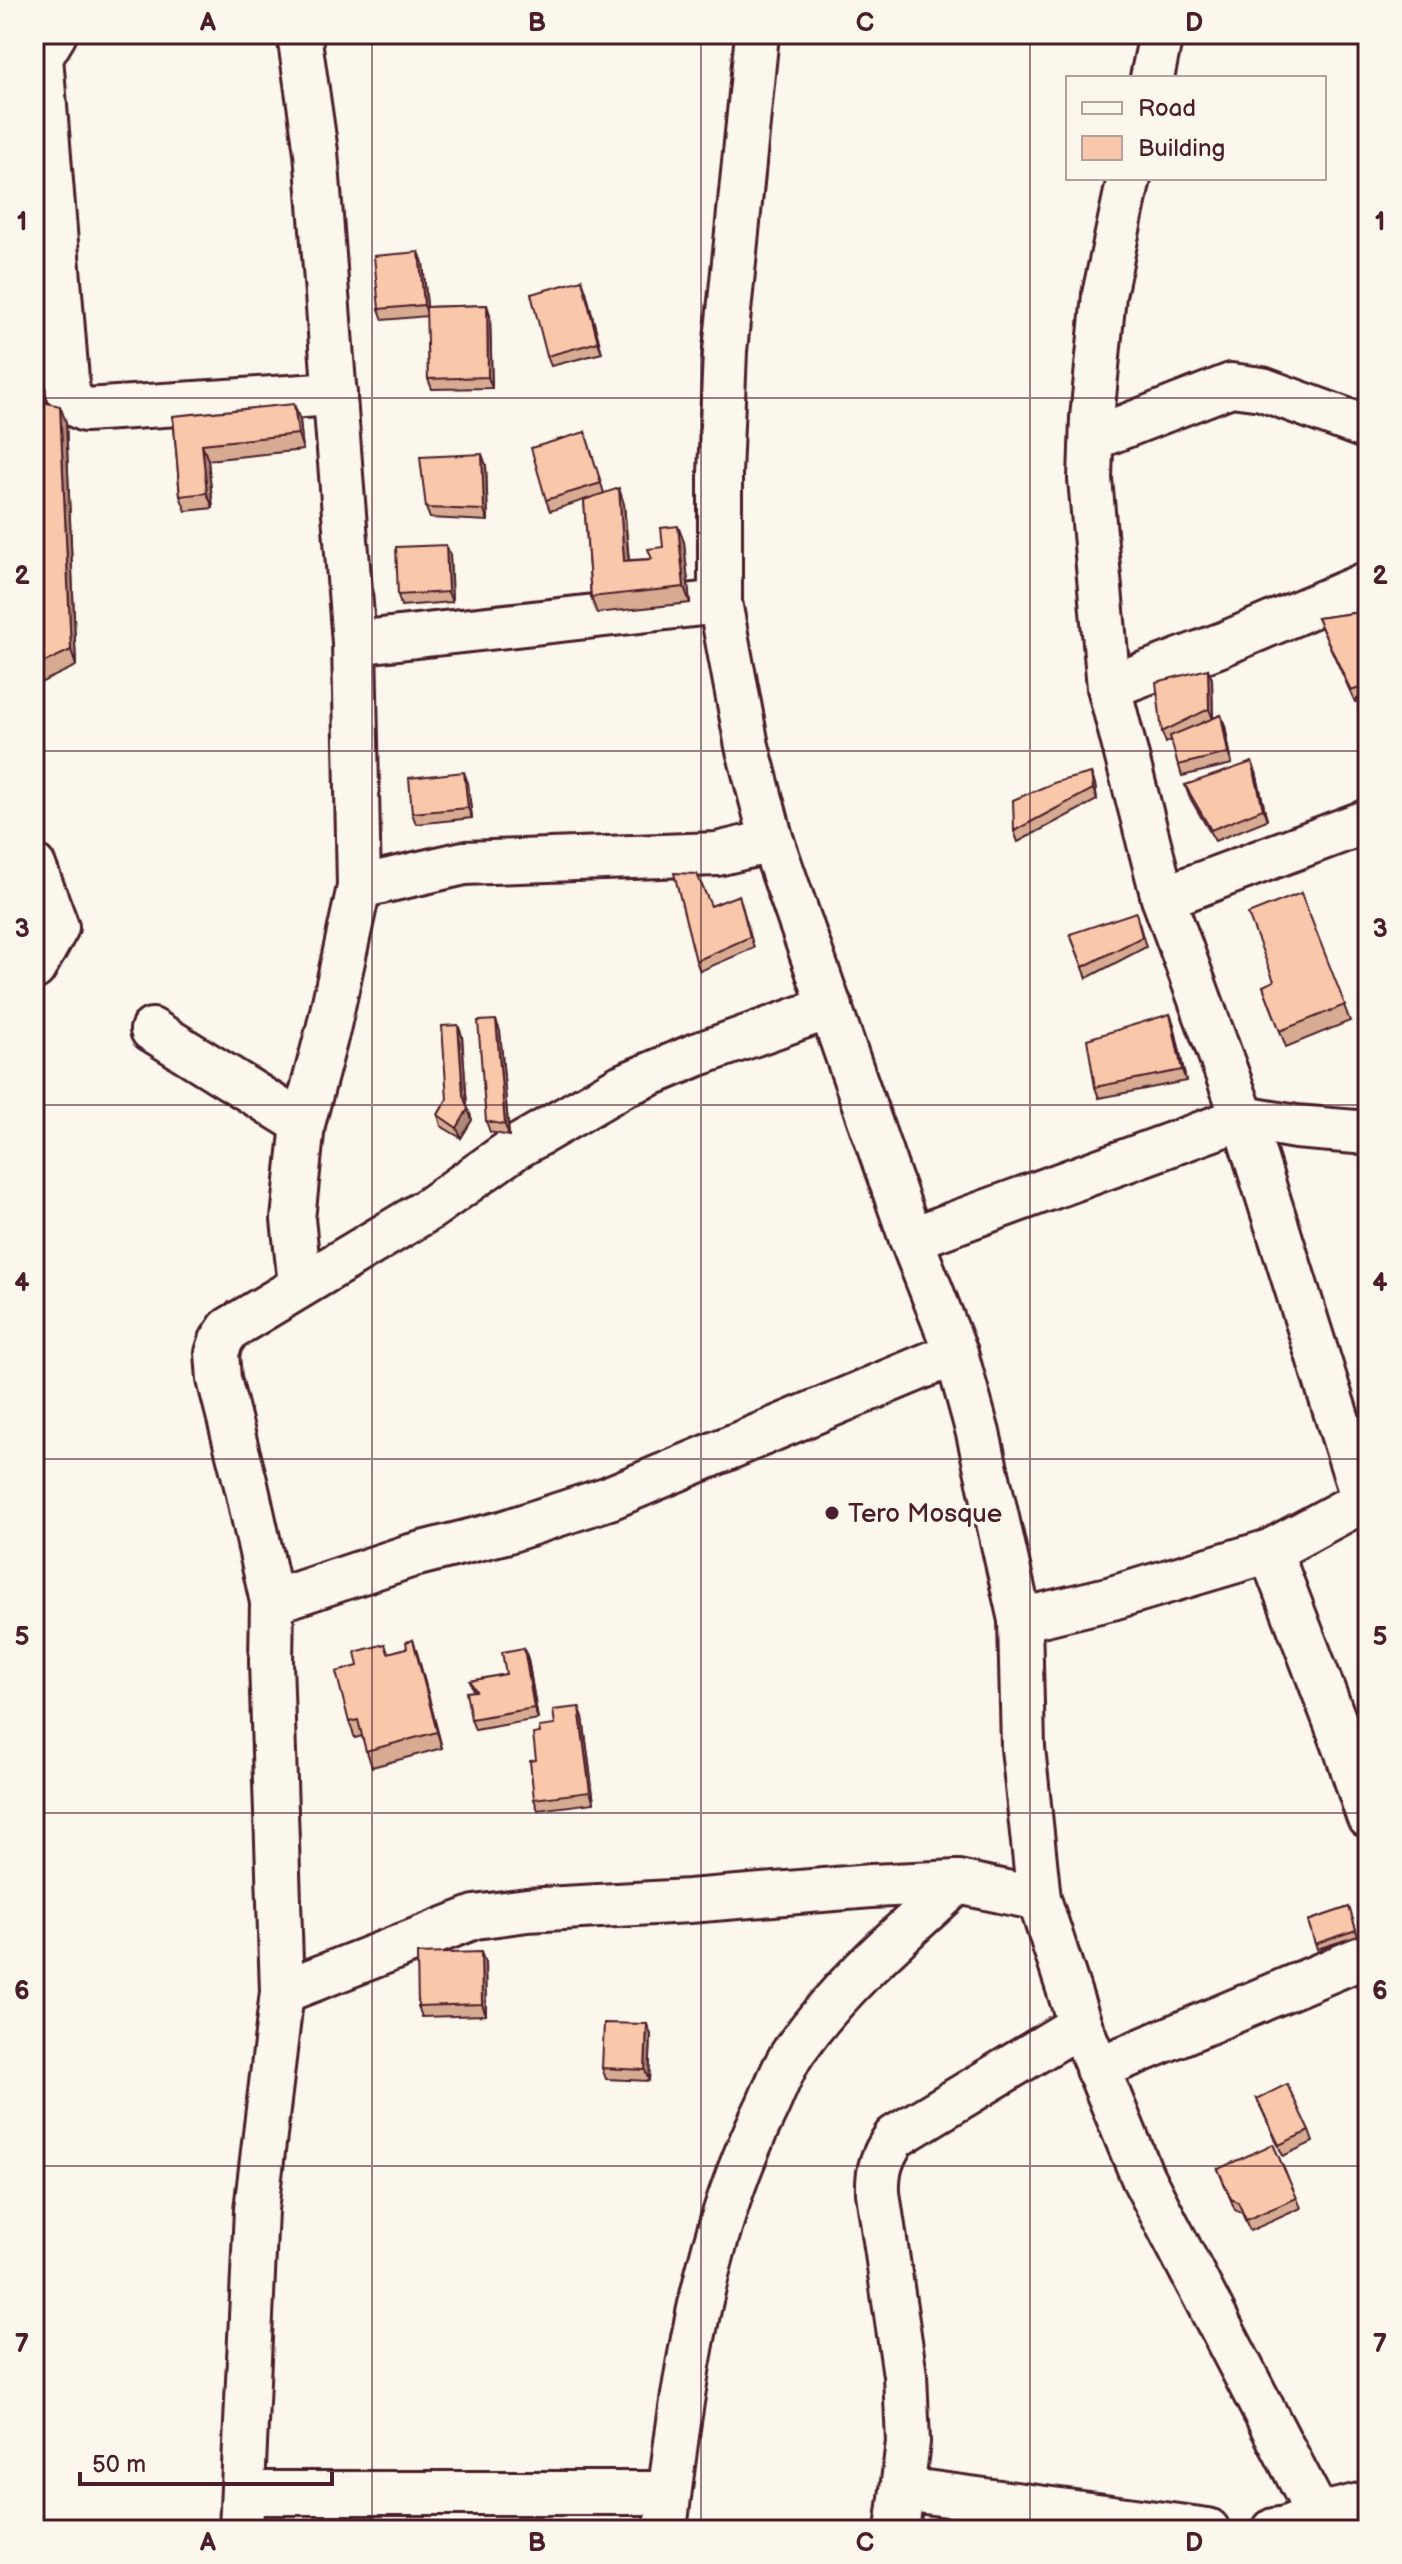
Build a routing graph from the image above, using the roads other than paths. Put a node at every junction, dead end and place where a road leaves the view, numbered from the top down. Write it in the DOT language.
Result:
graph roads {
  1 [pos="55,34"];
  2 [pos="299,34"];
  3 [pos="757,34"];
  4 [pos="1161,34"];
  5 [pos="1152,76"];
  6 [pos="40,134"];
  7 [pos="1129,180"];
  8 [pos="335,394"];
  9 [pos="1368,428"];
  10 [pos="1092,439"];
  11 [pos="1368,583"];
  12 [pos="720,602"];
  13 [pos="354,643"];
  14 [pos="1109,687"];
  15 [pos="1368,821"];
  16 [pos="772,841"];
  17 [pos="34,866"];
  18 [pos="359,887"];
  19 [pos="1163,898"];
  20 [pos="34,968"];
  21 [pos="831,1007"];
  22 [pos="152,1030"];
  23 [pos="1243,1118"];
  24 [pos="303,1124"];
  25 [pos="1368,1133"];
  26 [pos="911,1239"];
  27 [pos="300,1285"];
  28 [pos="956,1353"];
  29 [pos="1365,1499"];
  30 [pos="1270,1551"];
  31 [pos="272,1602"];
  32 [pos="1020,1620"];
  33 [pos="1357,1746"];
  34 [pos="1368,1816"];
  35 [pos="958,1882"];
  36 [pos="1039,1899"];
  37 [pos="1368,1955"];
  38 [pos="282,1992"];
  39 [pos="1080,2025"];
  40 [pos="1097,2069"];
  41 [pos="903,2489"];
  42 [pos="1368,2503"];
  43 [pos="243,2511"];
  44 [pos="667,2512"];
  45 [pos="1320,2522"];
  46 [pos="897,2530"];
  47 [pos="1208,2530"];
  48 [pos="1274,2530"];
  1 -- 6 [label="street"];
  2 -- 8 [label="street"];
  3 -- 12 [label="street"];
  4 -- 5 [label="street"];
  6 -- 8 [label="street"];
  7 -- 10 [label="street"];
  8 -- 13 [label="street"];
  9 -- 10 [label="street"];
  10 -- 14 [label="street"];
  11 -- 14 [label="street"];
  12 -- 13 [label="street"];
  12 -- 16 [label="street"];
  13 -- 18 [label="street"];
  14 -- 19 [label="street"];
  15 -- 19 [label="street"];
  16 -- 18 [label="street"];
  16 -- 21 [label="street"];
  17 -- 20 [label="street"];
  18 -- 24 [label="street"];
  19 -- 23 [label="street"];
  21 -- 26 [label="street"];
  21 -- 27 [label="street"];
  22 -- 24 [label="street"];
  23 -- 25 [label="street"];
  23 -- 26 [label="street"];
  23 -- 29 [label="street"];
  24 -- 27 [label="street"];
  26 -- 28 [label="street"];
  27 -- 31 [label="street"];
  28 -- 31 [label="street"];
  28 -- 32 [label="street"];
  29 -- 30 [label="street"];
  30 -- 32 [label="street"];
  30 -- 33 [label="street"];
  31 -- 38 [label="street"];
  32 -- 36 [label="street"];
  33 -- 34 [label="street"];
  35 -- 36 [label="street"];
  35 -- 38 [label="street"];
  35 -- 44 [label="street"];
  36 -- 39 [label="street"];
  37 -- 40 [label="street"];
  38 -- 43 [label="street"];
  39 -- 40 [label="street"];
  39 -- 41 [label="street"];
  40 -- 45 [label="street"];
  41 -- 46 [label="street"];
  41 -- 47 [label="street"];
  42 -- 45 [label="street"];
  43 -- 44 [label="street"];
  45 -- 48 [label="street"];
}
